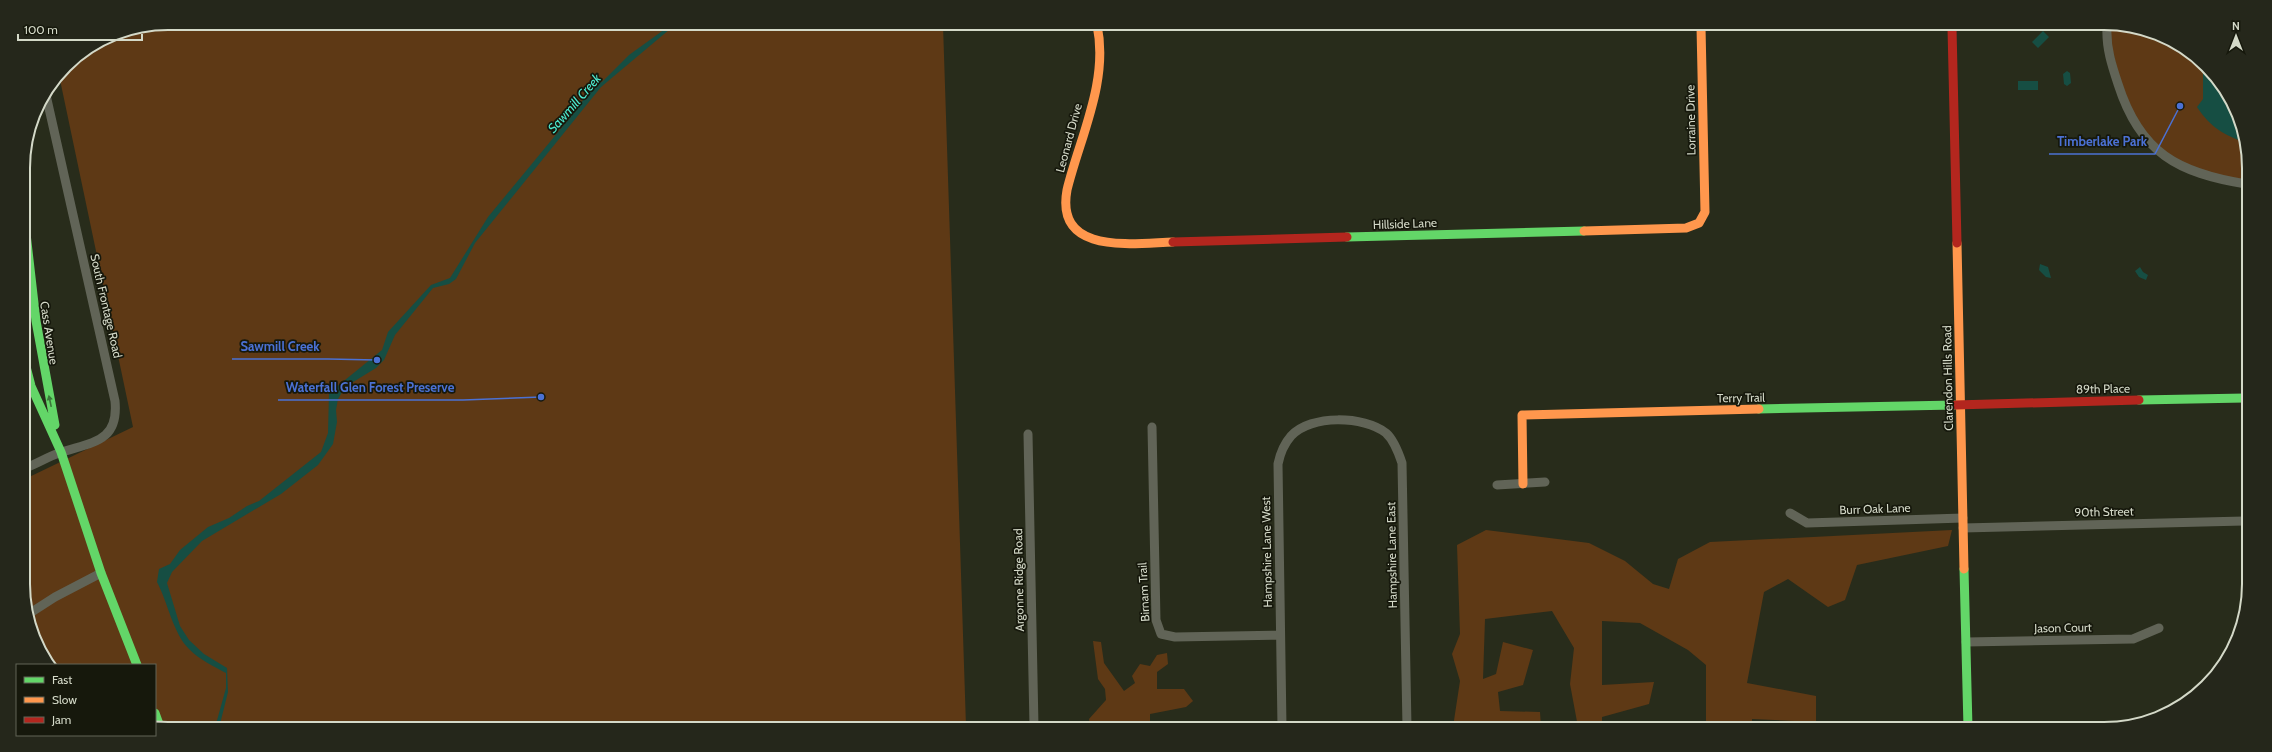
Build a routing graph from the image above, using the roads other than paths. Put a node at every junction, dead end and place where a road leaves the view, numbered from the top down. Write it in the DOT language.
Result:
graph roads {
  1 [pos="1097,30"];
  2 [pos="1701,30"];
  3 [pos="1952,30"];
  4 [pos="2107,30"];
  5 [pos="48,102"];
  6 [pos="2242,183"];
  7 [pos="1705,212"];
  8 [pos="1099,243"];
  9 [pos="30,288"];
  10 [pos="30,382"];
  11 [pos="2242,398"];
  12 [pos="1961,404"];
  13 [pos="1342,421"];
  14 [pos="1152,427"];
  15 [pos="1028,434"];
  16 [pos="61,452"];
  17 [pos="30,466"];
  18 [pos="1545,482"];
  19 [pos="1497,484"];
  20 [pos="1523,484"];
  21 [pos="1790,513"];
  22 [pos="1963,518"];
  23 [pos="2242,521"];
  24 [pos="1964,528"];
  25 [pos="101,573"];
  26 [pos="33,611"];
  27 [pos="2159,628"];
  28 [pos="1280,635"];
  29 [pos="1966,642"];
  30 [pos="137,664"];
  31 [pos="1034,722"];
  32 [pos="1282,722"];
  33 [pos="1407,722"];
  34 [pos="1968,722"];
  1 -- 8 [label="street, Leonard Drive"];
  2 -- 7 [label="street, Lorraine Drive"];
  3 -- 12 [label="street, Clarendon Hills Road"];
  4 -- 6 [label="street"];
  5 -- 16 [label="street, South Frontage Road"];
  7 -- 8 [label="street, Hillside Lane"];
  16 -- 9 [label="street, Cass Avenue, one-way"];
  10 -- 16 [label="street, Cass Avenue"];
  11 -- 12 [label="street, 89th Place"];
  12 -- 20 [label="street, Terry Trail"];
  12 -- 22 [label="street, Clarendon Hills Road"];
  13 -- 28 [label="street, Hampshire Lane West"];
  13 -- 33 [label="street, Hampshire Lane East"];
  14 -- 28 [label="street, Birnam Trail"];
  15 -- 31 [label="street, Argonne Ridge Road"];
  16 -- 17 [label="street, South Frontage Road"];
  16 -- 25 [label="street, Cass Avenue"];
  18 -- 20 [label="street"];
  19 -- 20 [label="street"];
  21 -- 22 [label="street, Burr Oak Lane"];
  22 -- 24 [label="street, Clarendon Hills Road"];
  23 -- 24 [label="street, 90th Street"];
  24 -- 29 [label="street, Clarendon Hills Road"];
  25 -- 26 [label="street"];
  25 -- 30 [label="street, Cass Avenue"];
  27 -- 29 [label="street, Jason Court"];
  28 -- 32 [label="street, Hampshire Lane West"];
  29 -- 34 [label="street, Clarendon Hills Road"];
}
